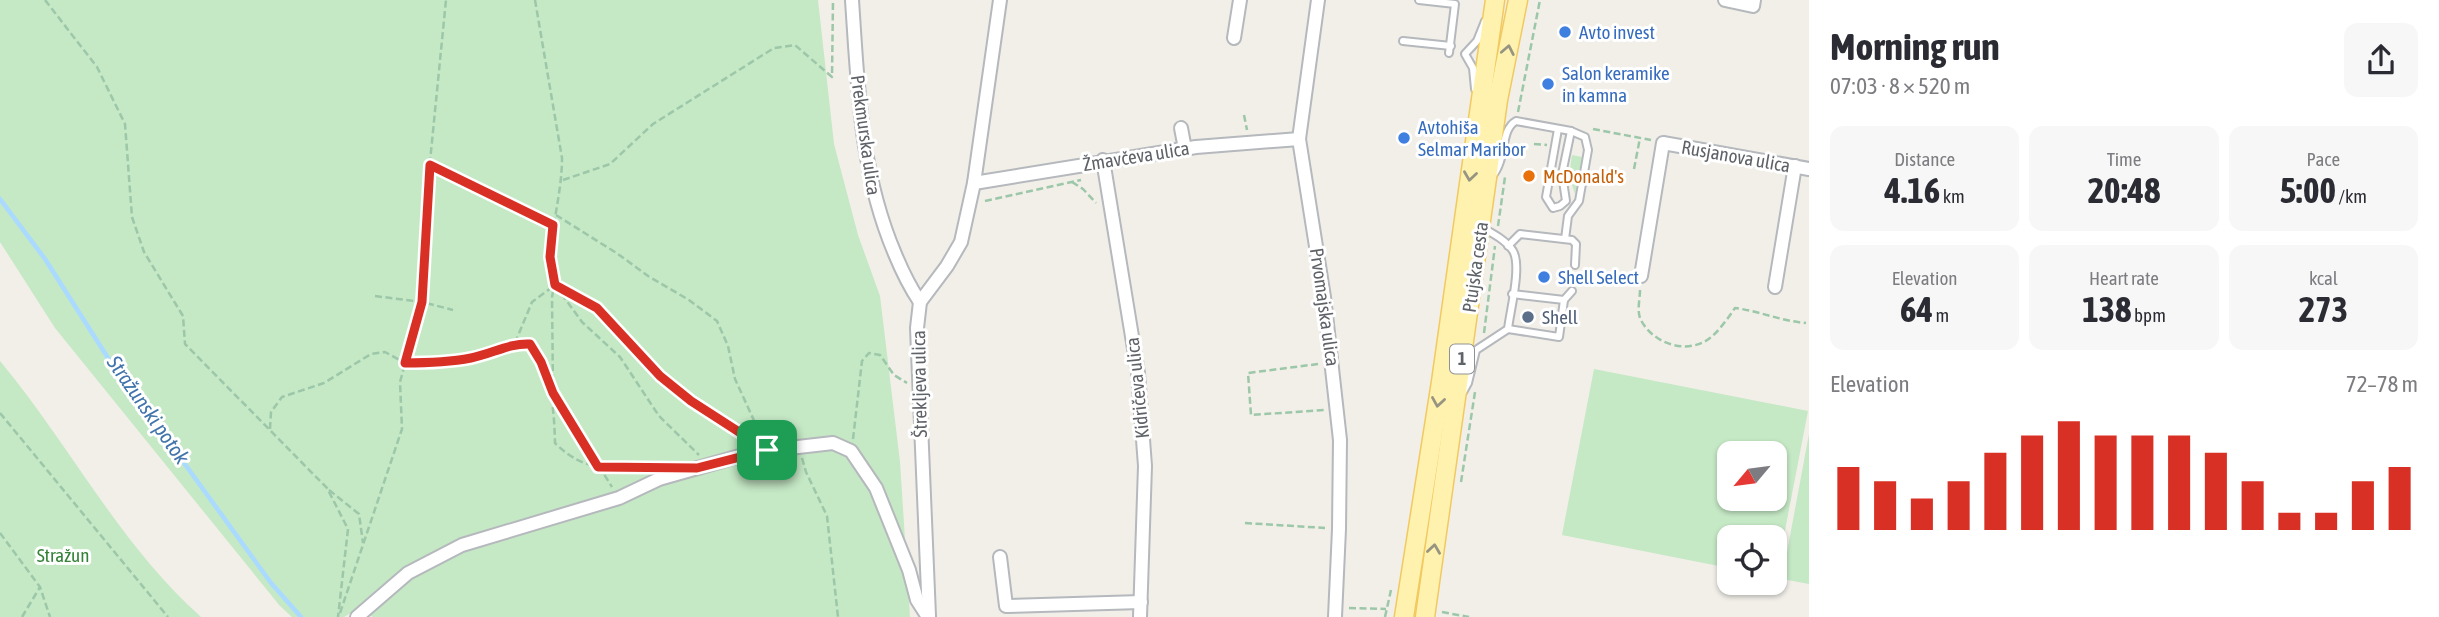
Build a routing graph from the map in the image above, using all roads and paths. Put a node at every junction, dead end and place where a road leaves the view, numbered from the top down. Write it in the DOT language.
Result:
graph roads {
  1 [pos="45,0"];
  2 [pos="446,0"];
  3 [pos="535,0"];
  4 [pos="833,0"];
  5 [pos="852,0"];
  6 [pos="1000,0"];
  7 [pos="1240,0"];
  8 [pos="1318,0"];
  9 [pos="1419,0"];
  10 [pos="1494,0"];
  11 [pos="1518,0"];
  12 [pos="1540,0"];
  13 [pos="1725,0"];
  14 [pos="1754,0"];
  15 [pos="1234,38"];
  16 [pos="1403,41"];
  17 [pos="1244,115"];
  18 [pos="1516,121"];
  19 [pos="1181,128"];
  20 [pos="1558,129"];
  21 [pos="1571,131"];
  22 [pos="1249,137"];
  23 [pos="1640,138"];
  24 [pos="1299,139"];
  25 [pos="1185,149"];
  26 [pos="1103,160"];
  27 [pos="430,165"];
  28 [pos="1796,166"];
  29 [pos="1634,169"];
  30 [pos="1809,169"];
  31 [pos="1506,174"];
  32 [pos="562,180"];
  33 [pos="1082,180"];
  34 [pos="1072,182"];
  35 [pos="974,183"];
  36 [pos="1487,183"];
  37 [pos="970,204"];
  38 [pos="1099,206"];
  39 [pos="556,215"];
  40 [pos="567,222"];
  41 [pos="553,225"];
  42 [pos="1489,231"];
  43 [pos="1565,239"];
  44 [pos="1508,246"];
  45 [pos="1575,265"];
  46 [pos="1641,276"];
  47 [pos="555,285"];
  48 [pos="1775,287"];
  49 [pos="1572,291"];
  50 [pos="1512,294"];
  51 [pos="375,296"];
  52 [pos="1564,300"];
  53 [pos="422,302"];
  54 [pos="920,302"];
  55 [pos="453,310"];
  56 [pos="1806,323"];
  57 [pos="1508,329"];
  58 [pos="515,343"];
  59 [pos="1482,346"];
  60 [pos="405,363"];
  61 [pos="1332,363"];
  62 [pos="918,383"];
  63 [pos="1476,387"];
  64 [pos="553,393"];
  65 [pos="1455,406"];
  66 [pos="1337,409"];
  67 [pos="0,413"];
  68 [pos="270,431"];
  69 [pos="799,447"];
  70 [pos="767,450"];
  71 [pos="851,451"];
  72 [pos="709,465"];
  73 [pos="598,467"];
  74 [pos="657,467"];
  75 [pos="1461,486"];
  76 [pos="327,488"];
  77 [pos="620,498"];
  78 [pos="1245,523"];
  79 [pos="1339,529"];
  80 [pos="0,533"];
  81 [pos="363,543"];
  82 [pos="1000,557"];
  83 [pos="40,587"];
  84 [pos="1141,602"];
  85 [pos="1444,602"];
  86 [pos="1386,609"];
  87 [pos="1335,612"];
  88 [pos="1434,614"];
  89 [pos="22,617"];
  90 [pos="50,617"];
  91 [pos="168,617"];
  92 [pos="338,617"];
  93 [pos="357,617"];
  94 [pos="838,617"];
  95 [pos="928,617"];
  96 [pos="1140,617"];
  97 [pos="1404,617"];
  98 [pos="1442,617"];
  99 [pos="1469,617"];
  1 -- 68 [label="path"];
  2 -- 27 [label="path"];
  3 -- 32 [label="path"];
  4 -- 32 [label="path"];
  5 -- 54 [label="street, Prekmurska ulica"];
  6 -- 35 [label="street, Štrekljeva ulica"];
  7 -- 15 [label="street"];
  8 -- 24 [label="street, Prvomajska ulica"];
  9 -- 16 [label="lane"];
  10 -- 97 [label="main road, Ptujska cesta / 1, one-way"];
  36 -- 11 [label="main road, Ptujska cesta / 1, one-way"];
  12 -- 18 [label="path"];
  13 -- 14 [label="street"];
  17 -- 22 [label="path"];
  18 -- 20 [label="lane"];
  18 -- 36 [label="lane"];
  19 -- 25 [label="street"];
  20 -- 21 [label="lane"];
  20 -- 21 [label="lane"];
  21 -- 43 [label="lane"];
  23 -- 29 [label="path"];
  24 -- 25 [label="street, Žmavčeva ulica"];
  24 -- 61 [label="street, Prvomajska ulica"];
  25 -- 26 [label="street, Žmavčeva ulica"];
  26 -- 35 [label="street, Žmavčeva ulica"];
  26 -- 84 [label="street, Kidričeva ulica"];
  27 -- 41 [label="path"];
  27 -- 53 [label="path"];
  28 -- 30 [label="street, Rusjanova ulica"];
  28 -- 46 [label="street, Rusjanova ulica"];
  28 -- 48 [label="street"];
  31 -- 42 [label="path"];
  32 -- 39 [label="path"];
  33 -- 34 [label="path"];
  34 -- 37 [label="path"];
  34 -- 38 [label="path"];
  35 -- 37 [label="street, Štrekljeva ulica"];
  36 -- 42 [label="main road, Ptujska cesta / 1"];
  37 -- 54 [label="street, Štrekljeva ulica"];
  39 -- 40 [label="path"];
  39 -- 41 [label="path"];
  39 -- 70 [label="path"];
  41 -- 47 [label="path"];
  42 -- 44 [label="lane"];
  42 -- 59 [label="path"];
  42 -- 65 [label="main road, Ptujska cesta / 1"];
  43 -- 44 [label="lane"];
  43 -- 45 [label="lane"];
  44 -- 50 [label="lane"];
  46 -- 56 [label="path"];
  47 -- 58 [label="path"];
  47 -- 64 [label="path"];
  47 -- 70 [label="path"];
  47 -- 72 [label="path"];
  49 -- 52 [label="lane"];
  50 -- 52 [label="lane"];
  50 -- 57 [label="lane"];
  51 -- 53 [label="path"];
  52 -- 57 [label="lane"];
  53 -- 55 [label="path"];
  53 -- 60 [label="path"];
  54 -- 62 [label="street, Štrekljeva ulica"];
  57 -- 59 [label="lane"];
  58 -- 60 [label="path"];
  58 -- 64 [label="path"];
  59 -- 65 [label="lane"];
  60 -- 68 [label="path"];
  60 -- 81 [label="path"];
  61 -- 66 [label="street, Prvomajska ulica"];
  61 -- 66 [label="path"];
  62 -- 71 [label="path"];
  62 -- 95 [label="street, Štrekljeva ulica"];
  63 -- 75 [label="path"];
  64 -- 73 [label="path"];
  64 -- 73 [label="path"];
  88 -- 65 [label="main road, Ptujska cesta / 1, one-way"];
  66 -- 79 [label="street, Prvomajska ulica"];
  67 -- 91 [label="path"];
  68 -- 76 [label="path"];
  69 -- 70 [label="street"];
  69 -- 71 [label="street"];
  69 -- 94 [label="path"];
  70 -- 72 [label="street"];
  71 -- 95 [label="street"];
  72 -- 77 [label="street"];
  73 -- 74 [label="path"];
  73 -- 77 [label="path"];
  76 -- 81 [label="path"];
  76 -- 92 [label="path"];
  77 -- 93 [label="street"];
  78 -- 79 [label="path"];
  79 -- 87 [label="street, Prvomajska ulica"];
  80 -- 83 [label="path"];
  81 -- 92 [label="path"];
  82 -- 84 [label="street"];
  83 -- 89 [label="path"];
  83 -- 90 [label="path"];
  84 -- 96 [label="street, Kidričeva ulica"];
  85 -- 88 [label="path"];
  86 -- 87 [label="path"];
  88 -- 98 [label="path"];
  88 -- 99 [label="path"];
}
